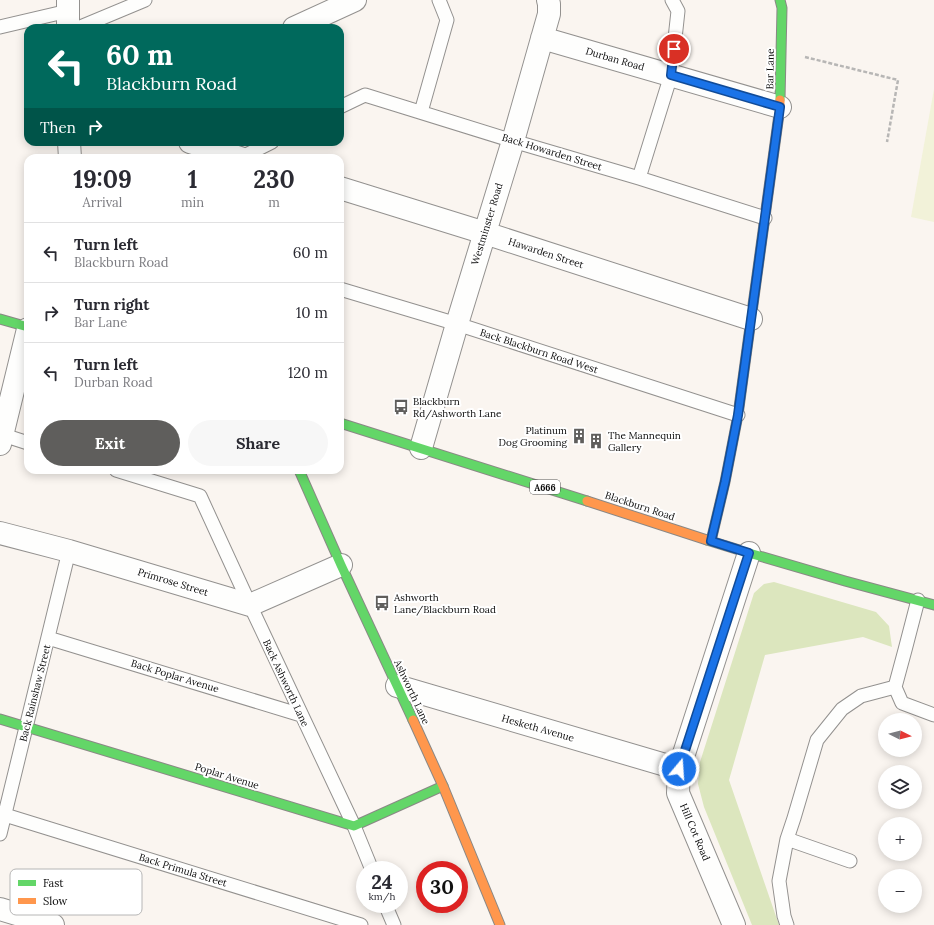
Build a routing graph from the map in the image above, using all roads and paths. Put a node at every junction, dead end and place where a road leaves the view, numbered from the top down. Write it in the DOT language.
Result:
graph roads {
  1 [pos="145,0"];
  2 [pos="355,0"];
  3 [pos="439,0"];
  4 [pos="548,0"];
  5 [pos="672,0"];
  6 [pos="780,0"];
  7 [pos="71,17"];
  8 [pos="303,24"];
  9 [pos="0,27"];
  10 [pos="542,38"];
  11 [pos="781,52"];
  12 [pos="671,75"];
  13 [pos="344,105"];
  14 [pos="780,107"];
  15 [pos="421,112"];
  16 [pos="513,141"];
  17 [pos="887,142"];
  18 [pos="202,146"];
  19 [pos="264,146"];
  20 [pos="228,154"];
  21 [pos="248,154"];
  22 [pos="639,178"];
  23 [pos="344,189"];
  24 [pos="765,218"];
  25 [pos="485,233"];
  26 [pos="344,290"];
  27 [pos="0,319"];
  28 [pos="751,319"];
  29 [pos="456,324"];
  30 [pos="24,327"];
  31 [pos="24,344"];
  32 [pos="738,415"];
  33 [pos="344,424"];
  34 [pos="1,438"];
  35 [pos="24,442"];
  36 [pos="421,448"];
  37 [pos="129,474"];
  38 [pos="301,474"];
  39 [pos="0,533"];
  40 [pos="711,541"];
  41 [pos="69,551"];
  42 [pos="749,553"];
  43 [pos="340,565"];
  44 [pos="918,600"];
  45 [pos="250,605"];
  46 [pos="934,605"];
  47 [pos="48,638"];
  48 [pos="397,686"];
  49 [pos="895,687"];
  50 [pos="301,715"];
  51 [pos="934,715"];
  52 [pos="0,719"];
  53 [pos="27,726"];
  54 [pos="679,769"];
  55 [pos="443,786"];
  56 [pos="5,815"];
  57 [pos="354,826"];
  58 [pos="0,834"];
  59 [pos="787,839"];
  60 [pos="368,861"];
  61 [pos="850,861"];
  62 [pos="0,909"];
  63 [pos="10,912"];
  64 [pos="389,913"];
  65 [pos="20,915"];
  66 [pos="53,925"];
  67 [pos="361,925"];
  68 [pos="394,925"];
  69 [pos="500,925"];
  70 [pos="734,925"];
  71 [pos="786,925"];
  1 -- 7 [label="lane"];
  2 -- 8 [label="street"];
  3 -- 15 [label="lane"];
  4 -- 10 [label="street, Westminster Road"];
  5 -- 12 [label="lane"];
  6 -- 11 [label="main road, Bar Lane"];
  7 -- 9 [label="lane"];
  10 -- 12 [label="street, Durban Road"];
  10 -- 16 [label="street, Westminster Road"];
  11 -- 14 [label="main road, Bar Lane"];
  11 -- 17 [label="path"];
  12 -- 14 [label="street, Durban Road"];
  12 -- 22 [label="lane"];
  13 -- 15 [label="lane, Back Howarden Street"];
  14 -- 24 [label="main road, Bar Lane"];
  15 -- 16 [label="lane, Back Howarden Street"];
  16 -- 22 [label="lane, Back Howarden Street"];
  16 -- 25 [label="street, Westminster Road"];
  18 -- 20 [label="street"];
  19 -- 21 [label="lane"];
  22 -- 24 [label="lane, Back Howarden Street"];
  23 -- 25 [label="street, Hawarden Street"];
  24 -- 28 [label="main road, Bar Lane"];
  25 -- 28 [label="street, Hawarden Street"];
  25 -- 29 [label="street, Westminster Road"];
  26 -- 29 [label="lane, Back Blackburn Road West"];
  27 -- 30 [label="main road"];
  28 -- 32 [label="main road, Bar Lane"];
  29 -- 32 [label="lane, Back Blackburn Road West"];
  29 -- 36 [label="street, Westminster Road"];
  31 -- 34 [label="street"];
  32 -- 40 [label="main road, Bar Lane"];
  33 -- 36 [label="main road, Blackburn Road / A666"];
  34 -- 35 [label="lane"];
  36 -- 40 [label="main road, Blackburn Road / A666"];
  37 -- 45 [label="lane, Back Ashworth Lane"];
  38 -- 43 [label="main road, Ashworth Lane"];
  39 -- 41 [label="street, Primrose Street"];
  40 -- 42 [label="main road, Blackburn Road / A666"];
  41 -- 45 [label="street, Primrose Street"];
  41 -- 47 [label="lane, Back Rainshaw Street"];
  42 -- 44 [label="main road, Blackburn Road / A666"];
  42 -- 54 [label="street, Hill Cot Road"];
  43 -- 45 [label="street"];
  43 -- 48 [label="main road, Ashworth Lane"];
  44 -- 46 [label="main road, Blackburn Road / A666"];
  44 -- 49 [label="lane"];
  45 -- 50 [label="lane, Back Ashworth Lane"];
  47 -- 50 [label="lane, Back Poplar Avenue"];
  47 -- 53 [label="lane, Back Rainshaw Street"];
  48 -- 54 [label="street, Hesketh Avenue"];
  48 -- 55 [label="main road, Ashworth Lane"];
  49 -- 51 [label="lane"];
  49 -- 59 [label="lane"];
  50 -- 57 [label="lane, Back Ashworth Lane"];
  52 -- 53 [label="main road, Poplar Avenue"];
  53 -- 56 [label="lane, Back Rainshaw Street"];
  53 -- 57 [label="main road, Poplar Avenue"];
  54 -- 70 [label="street, Hill Cot Road"];
  55 -- 57 [label="main road"];
  55 -- 69 [label="main road, Ashworth Lane"];
  56 -- 58 [label="lane, Back Rainshaw Street"];
  56 -- 67 [label="lane, Back Primula Street"];
  57 -- 60 [label="lane, Back Ashworth Lane"];
  59 -- 61 [label="lane"];
  59 -- 71 [label="lane"];
  62 -- 63 [label="street"];
  64 -- 68 [label="lane"];
  65 -- 66 [label="street"];
}
